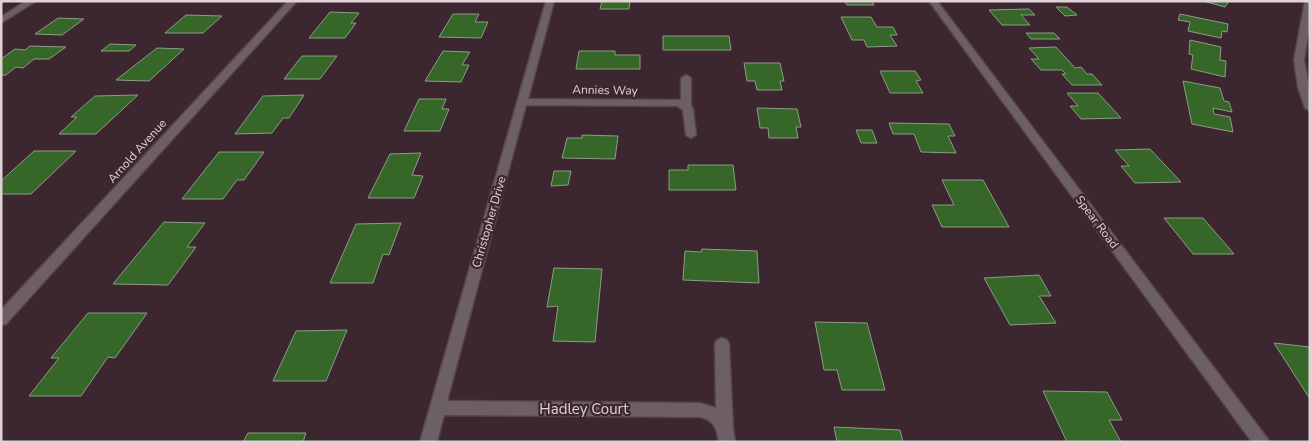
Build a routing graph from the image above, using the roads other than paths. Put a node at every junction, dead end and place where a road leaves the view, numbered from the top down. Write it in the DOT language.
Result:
graph roads {
  1 [pos="32,1"];
  2 [pos="293,1"];
  3 [pos="550,1"];
  4 [pos="933,1"];
  5 [pos="1309,1"];
  6 [pos="1,21"];
  7 [pos="686,78"];
  8 [pos="522,102"];
  9 [pos="686,106"];
  10 [pos="1310,108"];
  11 [pos="691,135"];
  12 [pos="1,320"];
  13 [pos="722,344"];
  14 [pos="437,408"];
  15 [pos="726,434"];
  16 [pos="428,442"];
  17 [pos="1262,442"];
  1 -- 6 [label="street"];
  2 -- 12 [label="street, Arnold Avenue"];
  3 -- 8 [label="street, Christopher Drive"];
  4 -- 17 [label="street, Spear Road"];
  5 -- 10 [label="street"];
  7 -- 9 [label="street"];
  8 -- 9 [label="street, Annies Way"];
  8 -- 14 [label="street, Christopher Drive"];
  9 -- 11 [label="street"];
  13 -- 15 [label="street, Hadley Court"];
  14 -- 15 [label="street, Hadley Court"];
  14 -- 16 [label="street, Christopher Drive"];
}
